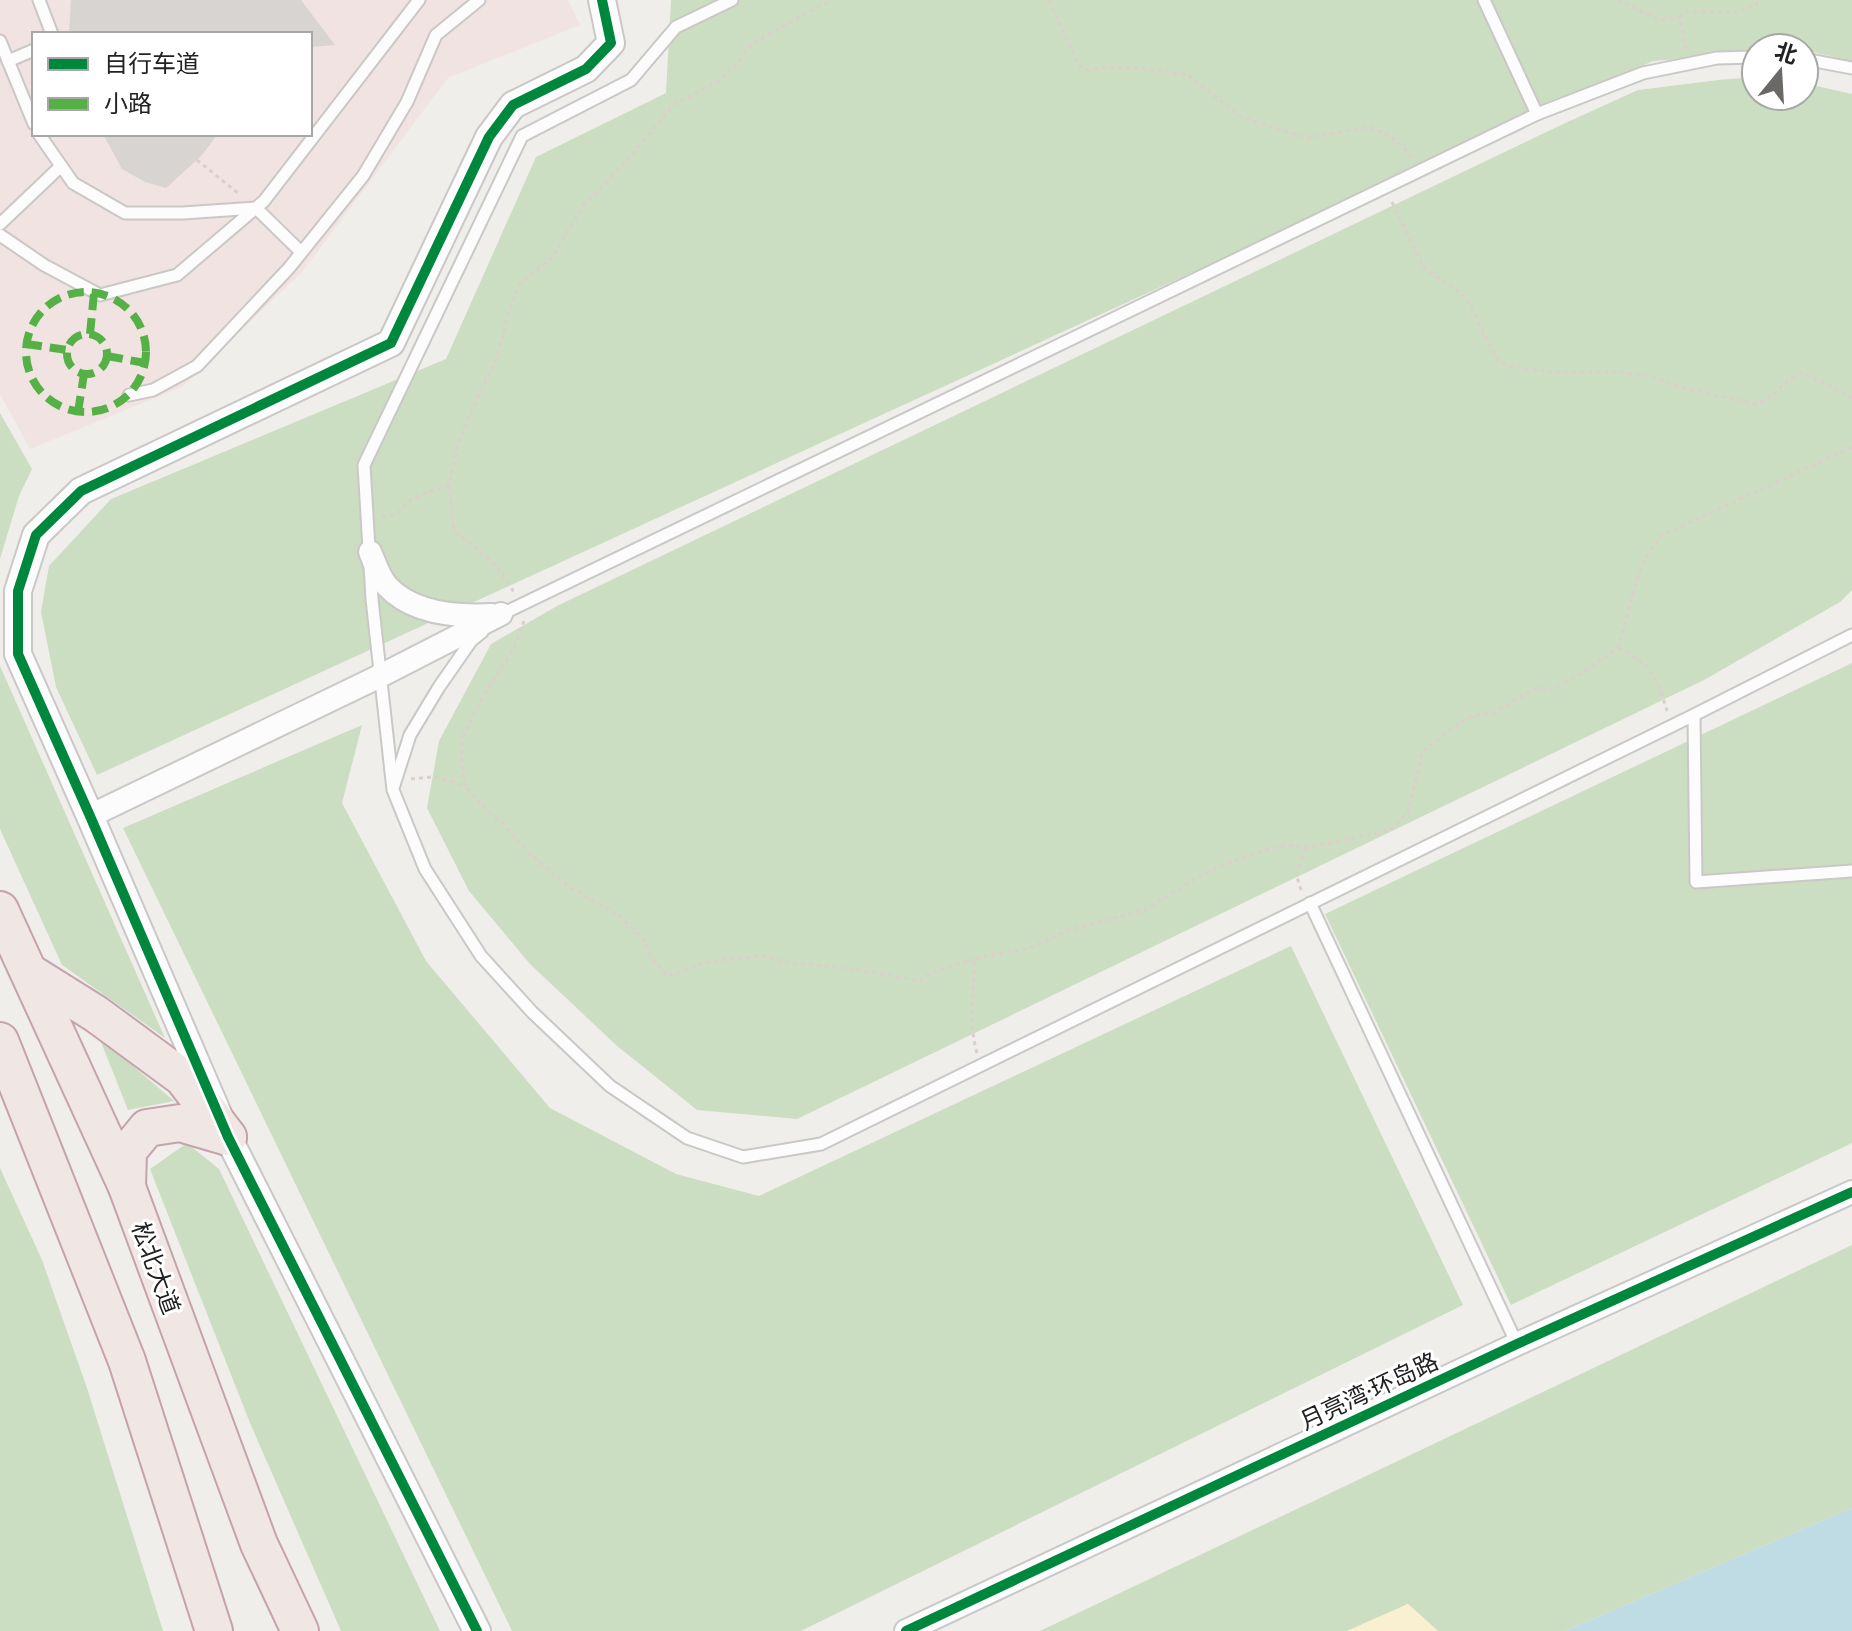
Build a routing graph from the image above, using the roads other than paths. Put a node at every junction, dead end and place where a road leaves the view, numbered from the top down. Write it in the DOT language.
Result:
graph roads {
  1 [pos="39,0"];
  2 [pos="419,0"];
  3 [pos="479,0"];
  4 [pos="602,0"];
  5 [pos="732,0"];
  6 [pos="1484,0"];
  7 [pos="51,32"];
  8 [pos="0,43"];
  9 [pos="32,51"];
  10 [pos="1740,57"];
  11 [pos="8,61"];
  12 [pos="1820,62"];
  13 [pos="1852,68"];
  14 [pos="1537,114"];
  15 [pos="32,119"];
  16 [pos="40,136"];
  17 [pos="61,166"];
  18 [pos="256,208"];
  19 [pos="0,224"];
  20 [pos="0,235"];
  21 [pos="301,252"];
  22 [pos="129,395"];
  23 [pos="370,552"];
  24 [pos="501,614"];
  25 [pos="1852,635"];
  26 [pos="380,676"];
  27 [pos="1694,715"];
  28 [pos="394,784"];
  29 [pos="90,816"];
  30 [pos="1852,871"];
  31 [pos="1310,903"];
  32 [pos="0,910"];
  33 [pos="29,972"];
  34 [pos="0,1041"];
  35 [pos="228,1137"];
  36 [pos="127,1187"];
  37 [pos="1852,1192"];
  38 [pos="1517,1344"];
  39 [pos="214,1631"];
  40 [pos="300,1631"];
  41 [pos="477,1631"];
  42 [pos="906,1631"];
  1 -- 7 [label="lane"];
  2 -- 18 [label="lane"];
  3 -- 21 [label="lane"];
  4 -- 29 [label="street"];
  5 -- 23 [label="lane"];
  6 -- 14 [label="lane"];
  8 -- 11 [label="lane"];
  9 -- 11 [label="lane"];
  10 -- 14 [label="lane"];
  11 -- 15 [label="lane"];
  12 -- 13 [label="lane"];
  14 -- 24 [label="lane"];
  16 -- 17 [label="lane"];
  17 -- 18 [label="lane"];
  17 -- 19 [label="lane"];
  18 -- 20 [label="lane"];
  18 -- 21 [label="lane"];
  21 -- 22 [label="lane"];
  23 -- 24 [label="street"];
  23 -- 26 [label="lane"];
  24 -- 26 [label="street"];
  24 -- 28 [label="lane"];
  25 -- 27 [label="lane"];
  26 -- 28 [label="lane"];
  26 -- 29 [label="street"];
  27 -- 30 [label="lane"];
  27 -- 31 [label="lane"];
  28 -- 31 [label="lane"];
  29 -- 35 [label="street"];
  31 -- 38 [label="lane"];
  32 -- 33 [label="highway, 松北大道"];
  33 -- 35 [label="highway"];
  33 -- 36 [label="highway, 松北大道"];
  34 -- 39 [label="highway"];
  35 -- 36 [label="highway"];
  35 -- 41 [label="street"];
  36 -- 40 [label="highway, 松北大道"];
  37 -- 38 [label="street, 月亮湾·环岛路"];
  38 -- 42 [label="street, 月亮湾·环岛路"];
}
